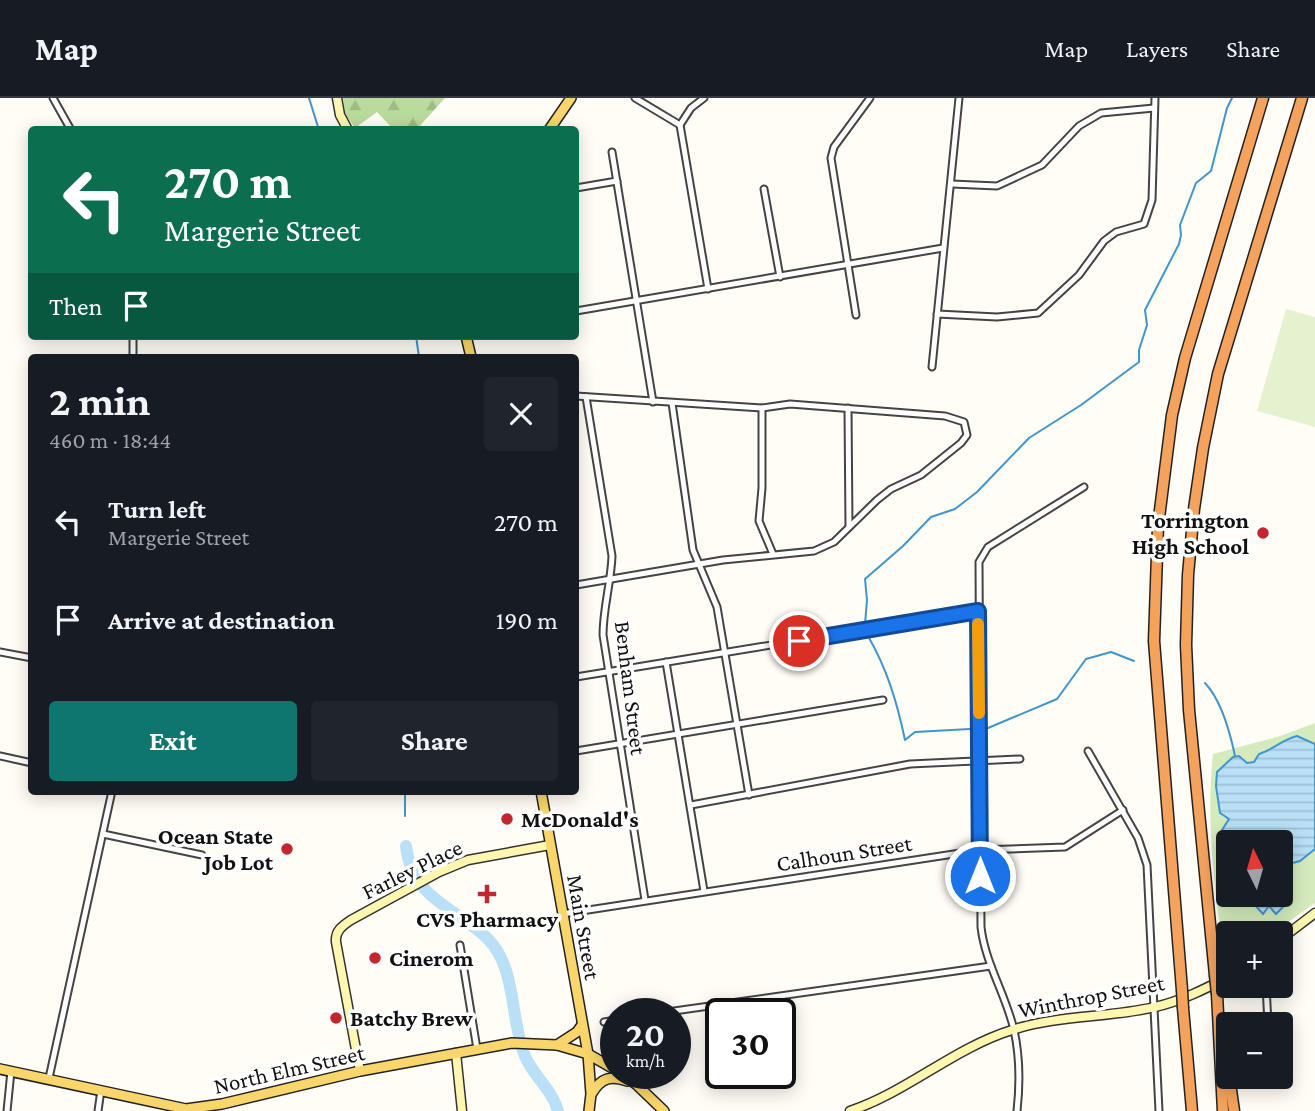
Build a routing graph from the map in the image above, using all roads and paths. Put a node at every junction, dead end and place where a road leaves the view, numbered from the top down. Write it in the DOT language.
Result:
graph roads {
  1 [pos="53,98"];
  2 [pos="337,98"];
  3 [pos="570,98"];
  4 [pos="635,98"];
  5 [pos="704,98"];
  6 [pos="870,98"];
  7 [pos="959,98"];
  8 [pos="1155,98"];
  9 [pos="1263,98"];
  10 [pos="1302,98"];
  11 [pos="1154,108"];
  12 [pos="680,125"];
  13 [pos="69,126"];
  14 [pos="346,126"];
  15 [pos="552,126"];
  16 [pos="612,152"];
  17 [pos="617,181"];
  18 [pos="952,184"];
  19 [pos="579,187"];
  20 [pos="764,189"];
  21 [pos="943,248"];
  22 [pos="849,265"];
  23 [pos="779,277"];
  24 [pos="708,289"];
  25 [pos="638,301"];
  26 [pos="579,311"];
  27 [pos="937,313"];
  28 [pos="856,315"];
  29 [pos="932,367"];
  30 [pos="579,396"];
  31 [pos="586,397"];
  32 [pos="653,402"];
  33 [pos="672,403"];
  34 [pos="762,408"];
  35 [pos="848,408"];
  36 [pos="1084,487"];
  37 [pos="849,527"];
  38 [pos="773,554"];
  39 [pos="698,565"];
  40 [pos="611,579"];
  41 [pos="579,584"];
  42 [pos="978,611"];
  43 [pos="0,652"];
  44 [pos="725,653"];
  45 [pos="28,657"];
  46 [pos="666,663"];
  47 [pos="608,672"];
  48 [pos="579,677"];
  49 [pos="883,700"];
  50 [pos="736,725"];
  51 [pos="679,734"];
  52 [pos="620,744"];
  53 [pos="579,751"];
  54 [pos="1088,751"];
  55 [pos="0,756"];
  56 [pos="1020,759"];
  57 [pos="28,762"];
  58 [pos="980,762"];
  59 [pos="111,795"];
  60 [pos="542,795"];
  61 [pos="749,795"];
  62 [pos="691,805"];
  63 [pos="1122,810"];
  64 [pos="103,834"];
  65 [pos="550,845"];
  66 [pos="980,850"];
  67 [pos="202,855"];
  68 [pos="704,891"];
  69 [pos="645,900"];
  70 [pos="1315,913"];
  71 [pos="562,914"];
  72 [pos="1293,930"];
  73 [pos="460,946"];
  74 [pos="991,966"];
  75 [pos="1216,983"];
  76 [pos="1154,1007"];
  77 [pos="1219,1008"];
  78 [pos="691,1009"];
  79 [pos="1220,1012"];
  80 [pos="582,1025"];
  81 [pos="1014,1029"];
  82 [pos="557,1045"];
  83 [pos="477,1049"];
  84 [pos="1186,1052"];
  85 [pos="456,1053"];
  86 [pos="588,1054"];
  87 [pos="600,1061"];
  88 [pos="0,1069"];
  89 [pos="11,1071"];
  90 [pos="360,1071"];
  91 [pos="49,1078"];
  92 [pos="600,1082"];
  93 [pos="641,1089"];
  94 [pos="1231,1089"];
  95 [pos="101,1090"];
  96 [pos="591,1094"];
  97 [pos="186,1110"];
  98 [pos="6,1111"];
  99 [pos="98,1111"];
  100 [pos="462,1111"];
  101 [pos="589,1111"];
  102 [pos="664,1111"];
  103 [pos="850,1111"];
  104 [pos="1017,1111"];
  105 [pos="1159,1111"];
  106 [pos="1186,1111"];
  107 [pos="1192,1111"];
  108 [pos="1223,1111"];
  109 [pos="1234,1111"];
  1 -- 13 [label="street"];
  2 -- 14 [label="street"];
  3 -- 15 [label="main road"];
  4 -- 12 [label="street"];
  5 -- 12 [label="street"];
  6 -- 22 [label="street"];
  7 -- 18 [label="street"];
  8 -- 11 [label="street"];
  9 -- 84 [label="highway, bridge"];
  10 -- 77 [label="highway, bridge"];
  11 -- 18 [label="street"];
  11 -- 27 [label="street"];
  12 -- 24 [label="street"];
  16 -- 17 [label="street"];
  17 -- 19 [label="street"];
  17 -- 25 [label="street"];
  18 -- 21 [label="street"];
  20 -- 23 [label="street"];
  21 -- 22 [label="street"];
  21 -- 27 [label="street"];
  22 -- 23 [label="street"];
  22 -- 28 [label="street"];
  23 -- 24 [label="street"];
  24 -- 25 [label="street"];
  25 -- 26 [label="street"];
  25 -- 32 [label="street"];
  27 -- 29 [label="street"];
  30 -- 31 [label="street"];
  31 -- 32 [label="street"];
  31 -- 40 [label="street, Benham Street"];
  32 -- 33 [label="street"];
  33 -- 34 [label="street"];
  33 -- 39 [label="street"];
  34 -- 35 [label="street"];
  34 -- 38 [label="street"];
  35 -- 37 [label="street"];
  35 -- 37 [label="street"];
  36 -- 42 [label="street"];
  37 -- 38 [label="street"];
  38 -- 39 [label="street"];
  39 -- 40 [label="street"];
  39 -- 44 [label="street"];
  40 -- 41 [label="street"];
  40 -- 47 [label="street, Benham Street"];
  42 -- 44 [label="street"];
  42 -- 58 [label="street"];
  43 -- 45 [label="street"];
  44 -- 46 [label="street"];
  44 -- 50 [label="street"];
  46 -- 47 [label="street"];
  46 -- 51 [label="street"];
  47 -- 48 [label="street"];
  47 -- 52 [label="street, Benham Street"];
  49 -- 50 [label="street"];
  50 -- 51 [label="street"];
  50 -- 61 [label="street"];
  51 -- 52 [label="street"];
  51 -- 62 [label="street"];
  52 -- 53 [label="street"];
  52 -- 69 [label="street, Benham Street"];
  54 -- 63 [label="street"];
  55 -- 57 [label="street"];
  56 -- 58 [label="street"];
  58 -- 61 [label="street"];
  58 -- 66 [label="street"];
  59 -- 64 [label="street"];
  60 -- 65 [label="main road, Main Street"];
  61 -- 62 [label="street"];
  62 -- 68 [label="street"];
  63 -- 66 [label="street, Calhoun Street"];
  63 -- 76 [label="street"];
  64 -- 67 [label="street"];
  64 -- 91 [label="street"];
  65 -- 71 [label="main road, Main Street"];
  65 -- 90 [label="street, Farley Place"];
  66 -- 68 [label="street, Calhoun Street"];
  66 -- 74 [label="street"];
  68 -- 69 [label="street, Calhoun Street"];
  69 -- 71 [label="street, Calhoun Street"];
  70 -- 72 [label="street"];
  71 -- 80 [label="main road, Main Street"];
  73 -- 83 [label="street"];
  74 -- 78 [label="street"];
  74 -- 81 [label="street"];
  75 -- 76 [label="street, Winthrop Street"];
  76 -- 81 [label="street, Winthrop Street"];
  76 -- 105 [label="street"];
  77 -- 79 [label="highway"];
  77 -- 108 [label="highway"];
  80 -- 82 [label="main road"];
  80 -- 86 [label="main road, Main Street"];
  81 -- 103 [label="street, Winthrop Street"];
  81 -- 104 [label="street"];
  82 -- 83 [label="main road, North Elm Street"];
  82 -- 86 [label="main road, North Elm Street"];
  83 -- 85 [label="main road, North Elm Street"];
  84 -- 106 [label="highway"];
  84 -- 107 [label="highway"];
  85 -- 90 [label="main road, North Elm Street"];
  85 -- 100 [label="street"];
  86 -- 87 [label="main road, North Elm Street"];
  86 -- 96 [label="main road, Main Street"];
  88 -- 89 [label="main road, North Elm Street"];
  89 -- 91 [label="main road, North Elm Street"];
  89 -- 98 [label="street"];
  90 -- 97 [label="main road, North Elm Street"];
  91 -- 95 [label="main road, North Elm Street"];
  92 -- 96 [label="main road"];
  93 -- 102 [label="main road"];
  94 -- 109 [label="highway"];
  95 -- 97 [label="main road, North Elm Street"];
  95 -- 99 [label="street"];
  96 -- 101 [label="main road, Main Street"];
}
